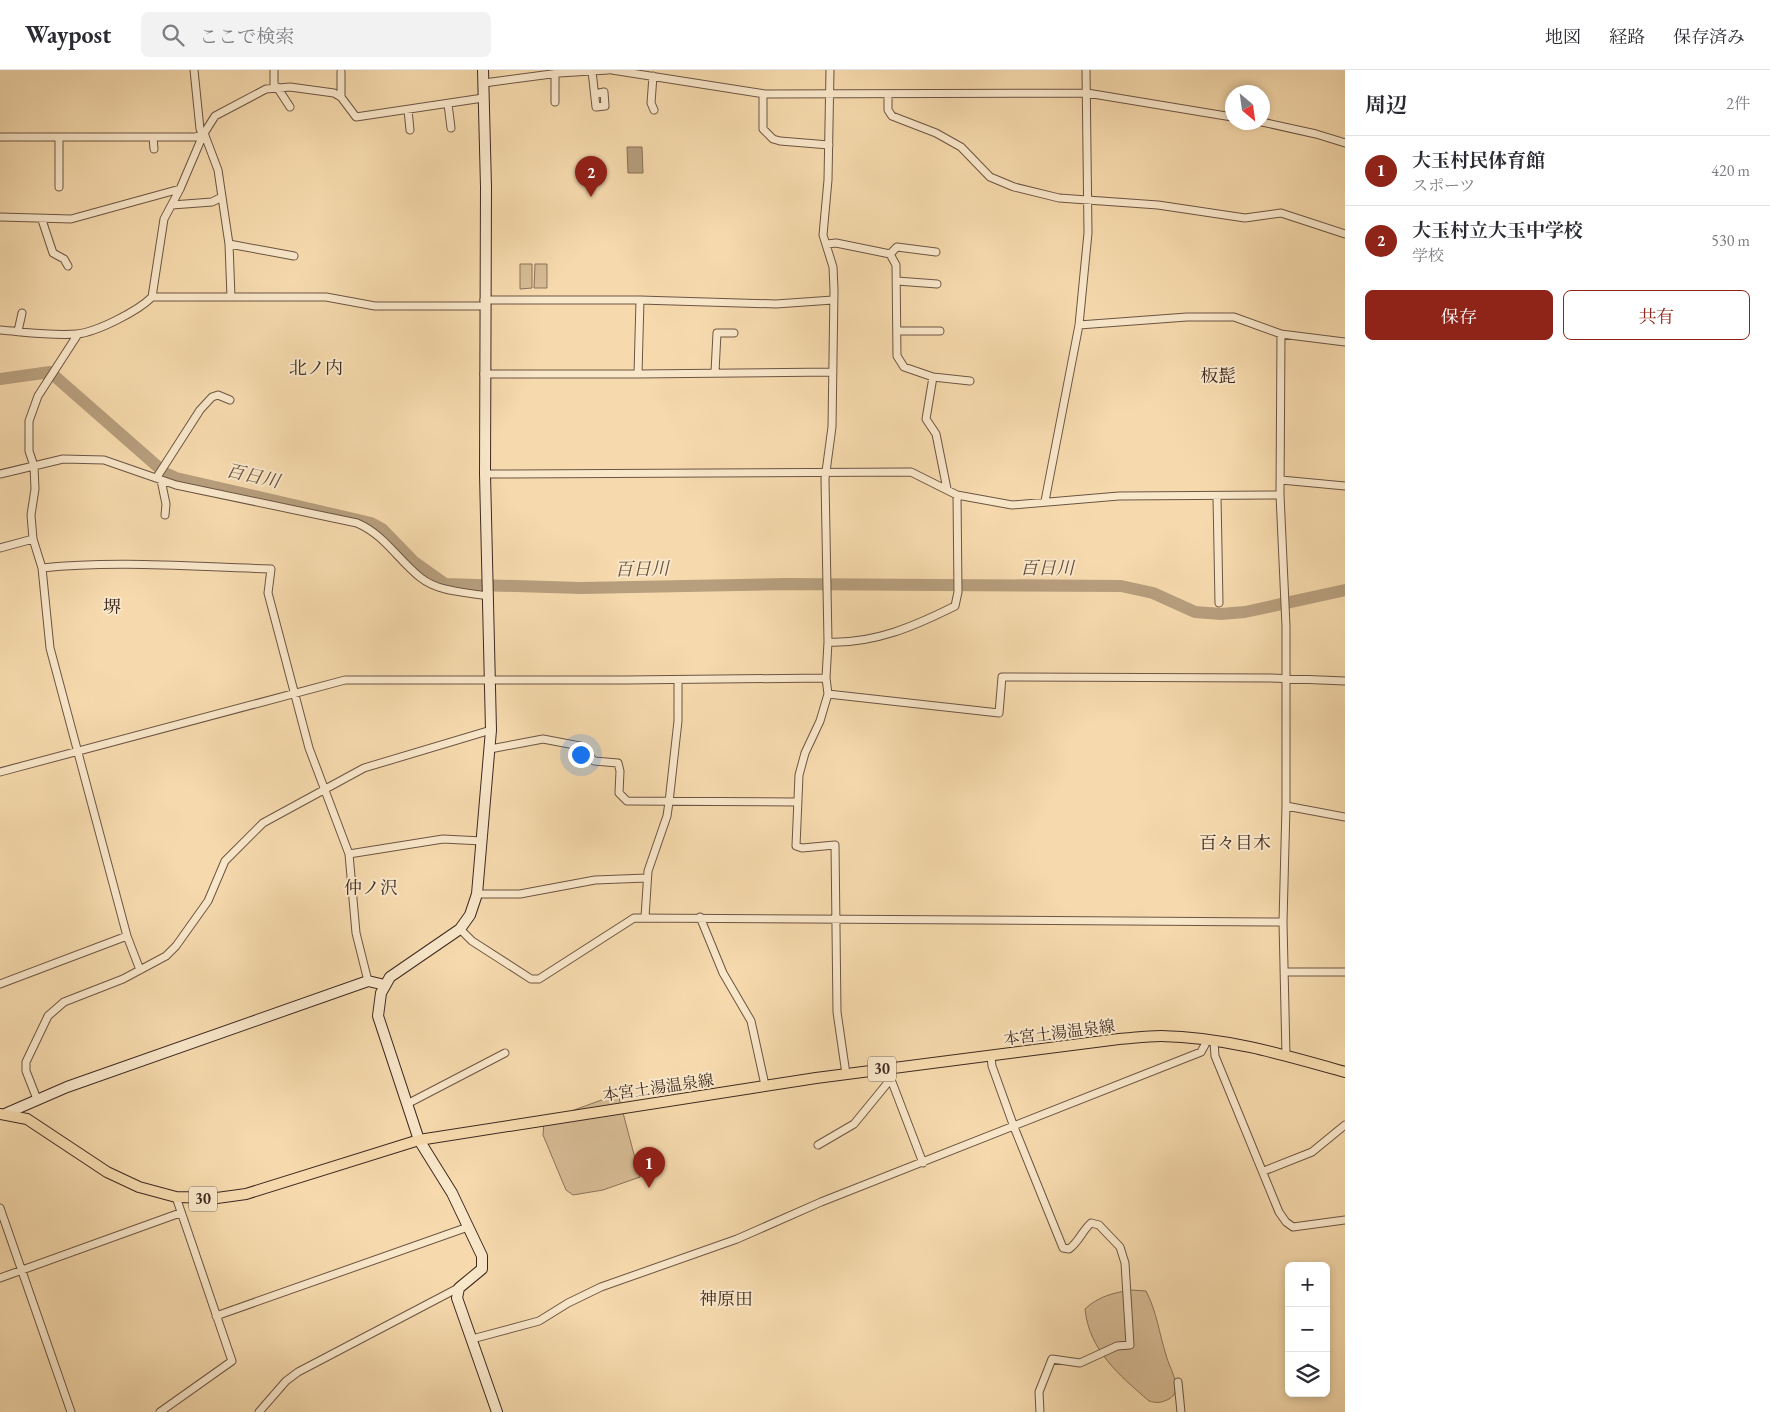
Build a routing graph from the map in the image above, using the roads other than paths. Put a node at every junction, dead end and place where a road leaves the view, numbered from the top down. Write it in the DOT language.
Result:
graph roads {
  1 [pos="194,70"];
  2 [pos="274,70"];
  3 [pos="483,70"];
  4 [pos="610,70"];
  5 [pos="830,70"];
  6 [pos="1086,70"];
  7 [pos="592,71"];
  8 [pos="341,72"];
  9 [pos="556,72"];
  10 [pos="653,76"];
  11 [pos="484,83"];
  12 [pos="276,87"];
  13 [pos="1087,93"];
  14 [pos="595,94"];
  15 [pos="763,94"];
  16 [pos="830,94"];
  17 [pos="888,94"];
  18 [pos="341,98"];
  19 [pos="483,98"];
  20 [pos="554,102"];
  21 [pos="448,104"];
  22 [pos="290,107"];
  23 [pos="408,110"];
  24 [pos="654,110"];
  25 [pos="1225,116"];
  26 [pos="1270,124"];
  27 [pos="451,128"];
  28 [pos="410,130"];
  29 [pos="203,134"];
  30 [pos="0,137"];
  31 [pos="59,137"];
  32 [pos="153,137"];
  33 [pos="1345,143"];
  34 [pos="829,145"];
  35 [pos="154,149"];
  36 [pos="59,188"];
  37 [pos="180,189"];
  38 [pos="222,198"];
  39 [pos="1086,200"];
  40 [pos="172,206"];
  41 [pos="0,217"];
  42 [pos="42,220"];
  43 [pos="1345,234"];
  44 [pos="229,244"];
  45 [pos="827,244"];
  46 [pos="936,252"];
  47 [pos="890,254"];
  48 [pos="294,256"];
  49 [pos="68,266"];
  50 [pos="897,281"];
  51 [pos="937,284"];
  52 [pos="152,297"];
  53 [pos="231,297"];
  54 [pos="640,300"];
  55 [pos="833,300"];
  56 [pos="484,303"];
  57 [pos="22,313"];
  58 [pos="1079,325"];
  59 [pos="0,330"];
  60 [pos="18,331"];
  61 [pos="898,331"];
  62 [pos="940,332"];
  63 [pos="734,333"];
  64 [pos="78,334"];
  65 [pos="1281,334"];
  66 [pos="1345,342"];
  67 [pos="715,372"];
  68 [pos="834,372"];
  69 [pos="484,374"];
  70 [pos="638,374"];
  71 [pos="934,377"];
  72 [pos="970,381"];
  73 [pos="230,400"];
  74 [pos="34,466"];
  75 [pos="825,473"];
  76 [pos="0,474"];
  77 [pos="160,474"];
  78 [pos="485,474"];
  79 [pos="1281,480"];
  80 [pos="1345,486"];
  81 [pos="948,489"];
  82 [pos="957,495"];
  83 [pos="1280,495"];
  84 [pos="1217,496"];
  85 [pos="1045,501"];
  86 [pos="165,515"];
  87 [pos="33,539"];
  88 [pos="0,548"];
  89 [pos="42,568"];
  90 [pos="487,593"];
  91 [pos="1219,603"];
  92 [pos="828,642"];
  93 [pos="826,678"];
  94 [pos="490,679"];
  95 [pos="1286,679"];
  96 [pos="678,680"];
  97 [pos="1345,681"];
  98 [pos="295,692"];
  99 [pos="828,694"];
  100 [pos="491,730"];
  101 [pos="490,749"];
  102 [pos="78,751"];
  103 [pos="0,772"];
  104 [pos="324,790"];
  105 [pos="669,802"];
  106 [pos="796,802"];
  107 [pos="1286,806"];
  108 [pos="1345,817"];
  109 [pos="482,841"];
  110 [pos="349,854"];
  111 [pos="647,878"];
  112 [pos="477,894"];
  113 [pos="645,917"];
  114 [pos="700,917"];
  115 [pos="835,919"];
  116 [pos="1284,922"];
  117 [pos="460,928"];
  118 [pos="127,936"];
  119 [pos="140,970"];
  120 [pos="1286,972"];
  121 [pos="1345,972"];
  122 [pos="368,980"];
  123 [pos="0,984"];
  124 [pos="385,985"];
  125 [pos="1210,1041"];
  126 [pos="505,1053"];
  127 [pos="1286,1055"];
  128 [pos="991,1056"];
  129 [pos="887,1069"];
  130 [pos="1345,1072"];
  131 [pos="846,1074"];
  132 [pos="890,1080"];
  133 [pos="765,1085"];
  134 [pos="37,1099"];
  135 [pos="407,1104"];
  136 [pos="3,1113"];
  137 [pos="1345,1125"];
  138 [pos="1014,1127"];
  139 [pos="419,1140"];
  140 [pos="818,1145"];
  141 [pos="923,1162"];
  142 [pos="1264,1171"];
  143 [pos="176,1197"];
  144 [pos="0,1208"];
  145 [pos="180,1213"];
  146 [pos="1345,1220"];
  147 [pos="468,1227"];
  148 [pos="21,1270"];
  149 [pos="0,1278"];
  150 [pos="462,1286"];
  151 [pos="216,1316"];
  152 [pos="472,1340"];
  153 [pos="1178,1382"];
  154 [pos="71,1412"];
  155 [pos="160,1412"];
  156 [pos="259,1412"];
  157 [pos="497,1412"];
  158 [pos="1040,1412"];
  159 [pos="1181,1412"];
  1 -- 29 [label="street"];
  2 -- 12 [label="street"];
  3 -- 11 [label="street"];
  4 -- 7 [label="street"];
  4 -- 10 [label="street"];
  5 -- 16 [label="street"];
  6 -- 13 [label="street"];
  7 -- 9 [label="street"];
  7 -- 14 [label="street"];
  8 -- 18 [label="street"];
  9 -- 11 [label="street"];
  9 -- 20 [label="street"];
  10 -- 15 [label="street"];
  10 -- 24 [label="street"];
  11 -- 19 [label="street"];
  12 -- 18 [label="street"];
  12 -- 22 [label="street"];
  12 -- 29 [label="street"];
  13 -- 17 [label="street"];
  13 -- 25 [label="street"];
  13 -- 39 [label="street"];
  15 -- 16 [label="street"];
  15 -- 34 [label="street"];
  16 -- 17 [label="street"];
  16 -- 34 [label="street"];
  17 -- 39 [label="street"];
  18 -- 23 [label="street"];
  19 -- 21 [label="street"];
  19 -- 56 [label="street"];
  21 -- 23 [label="street"];
  21 -- 27 [label="street"];
  23 -- 28 [label="street"];
  26 -- 33 [label="street"];
  29 -- 32 [label="street"];
  29 -- 37 [label="street"];
  29 -- 38 [label="street"];
  30 -- 31 [label="street"];
  31 -- 32 [label="street"];
  31 -- 36 [label="street"];
  32 -- 35 [label="street"];
  34 -- 45 [label="street"];
  37 -- 40 [label="street"];
  37 -- 42 [label="street"];
  38 -- 40 [label="street"];
  38 -- 44 [label="street"];
  39 -- 43 [label="street"];
  39 -- 58 [label="street"];
  40 -- 52 [label="street"];
  41 -- 42 [label="street"];
  42 -- 49 [label="street"];
  44 -- 48 [label="street"];
  44 -- 53 [label="street"];
  45 -- 47 [label="street"];
  45 -- 55 [label="street"];
  46 -- 47 [label="street"];
  47 -- 50 [label="street"];
  50 -- 51 [label="street"];
  50 -- 61 [label="street"];
  52 -- 53 [label="street"];
  52 -- 64 [label="street"];
  53 -- 56 [label="street"];
  54 -- 55 [label="street"];
  54 -- 56 [label="street"];
  54 -- 70 [label="street"];
  55 -- 68 [label="street"];
  56 -- 69 [label="street"];
  57 -- 60 [label="street"];
  58 -- 65 [label="street"];
  58 -- 85 [label="street"];
  59 -- 60 [label="street"];
  60 -- 64 [label="street"];
  61 -- 62 [label="street"];
  61 -- 71 [label="street"];
  63 -- 67 [label="street"];
  64 -- 74 [label="street"];
  65 -- 66 [label="street"];
  65 -- 79 [label="street"];
  67 -- 68 [label="street"];
  67 -- 70 [label="street"];
  68 -- 75 [label="street"];
  69 -- 70 [label="street"];
  69 -- 78 [label="street"];
  71 -- 72 [label="street"];
  71 -- 81 [label="street"];
  73 -- 77 [label="street"];
  74 -- 76 [label="street"];
  74 -- 77 [label="street"];
  74 -- 87 [label="street"];
  75 -- 78 [label="street"];
  75 -- 81 [label="street"];
  75 -- 92 [label="street"];
  77 -- 86 [label="street"];
  77 -- 90 [label="street"];
  78 -- 90 [label="street"];
  79 -- 80 [label="street"];
  79 -- 83 [label="street"];
  81 -- 82 [label="street"];
  82 -- 85 [label="street"];
  82 -- 92 [label="street"];
  83 -- 84 [label="street"];
  83 -- 95 [label="street"];
  84 -- 85 [label="street"];
  84 -- 91 [label="street"];
  87 -- 88 [label="street"];
  87 -- 89 [label="street"];
  89 -- 98 [label="street"];
  89 -- 102 [label="street"];
  90 -- 94 [label="street"];
  92 -- 93 [label="street"];
  93 -- 96 [label="street"];
  93 -- 99 [label="street"];
  94 -- 96 [label="street"];
  94 -- 98 [label="street"];
  94 -- 100 [label="street"];
  95 -- 97 [label="street"];
  95 -- 99 [label="street"];
  95 -- 107 [label="street"];
  96 -- 105 [label="street"];
  98 -- 102 [label="street"];
  98 -- 104 [label="street"];
  99 -- 106 [label="street"];
  100 -- 101 [label="street"];
  100 -- 104 [label="street"];
  101 -- 105 [label="street"];
  101 -- 109 [label="street"];
  102 -- 103 [label="street"];
  102 -- 118 [label="street"];
  104 -- 110 [label="street"];
  104 -- 119 [label="street"];
  105 -- 106 [label="street"];
  105 -- 111 [label="street"];
  106 -- 115 [label="street"];
  107 -- 108 [label="street"];
  107 -- 116 [label="street"];
  109 -- 110 [label="street"];
  109 -- 112 [label="street"];
  110 -- 122 [label="street"];
  111 -- 112 [label="street"];
  111 -- 113 [label="street"];
  112 -- 117 [label="street"];
  113 -- 114 [label="street"];
  113 -- 117 [label="street"];
  114 -- 115 [label="street"];
  114 -- 133 [label="street"];
  115 -- 116 [label="street"];
  115 -- 131 [label="street"];
  116 -- 120 [label="street"];
  117 -- 124 [label="street"];
  118 -- 119 [label="street"];
  118 -- 123 [label="street"];
  119 -- 134 [label="street"];
  120 -- 121 [label="street"];
  120 -- 127 [label="street"];
  122 -- 124 [label="street"];
  122 -- 134 [label="street"];
  124 -- 135 [label="street"];
  125 -- 127 [label="main road, 本宮土湯温泉線 / 30"];
  125 -- 128 [label="main road, 本宮土湯温泉線 / 30"];
  125 -- 138 [label="street"];
  125 -- 142 [label="street"];
  126 -- 135 [label="street"];
  127 -- 130 [label="main road, 本宮土湯温泉線 / 30"];
  128 -- 129 [label="main road, 本宮土湯温泉線 / 30"];
  128 -- 138 [label="street"];
  129 -- 131 [label="main road, 本宮土湯温泉線 / 30"];
  129 -- 132 [label="street"];
  131 -- 133 [label="main road, 本宮土湯温泉線 / 30"];
  132 -- 140 [label="street"];
  132 -- 141 [label="street"];
  133 -- 139 [label="main road, 本宮土湯温泉線 / 30"];
  134 -- 136 [label="street"];
  135 -- 139 [label="street"];
  136 -- 143 [label="main road, 本宮土湯温泉線 / 30"];
  137 -- 142 [label="street"];
  138 -- 141 [label="street"];
  138 -- 158 [label="street"];
  139 -- 143 [label="main road, 本宮土湯温泉線 / 30"];
  139 -- 147 [label="street"];
  141 -- 152 [label="street"];
  142 -- 146 [label="street"];
  143 -- 145 [label="street"];
  144 -- 148 [label="street"];
  145 -- 148 [label="street"];
  145 -- 151 [label="street"];
  147 -- 150 [label="street"];
  147 -- 151 [label="street"];
  148 -- 149 [label="street"];
  148 -- 154 [label="street"];
  150 -- 152 [label="street"];
  150 -- 156 [label="street"];
  151 -- 155 [label="street"];
  152 -- 157 [label="street"];
  153 -- 159 [label="street"];
}
